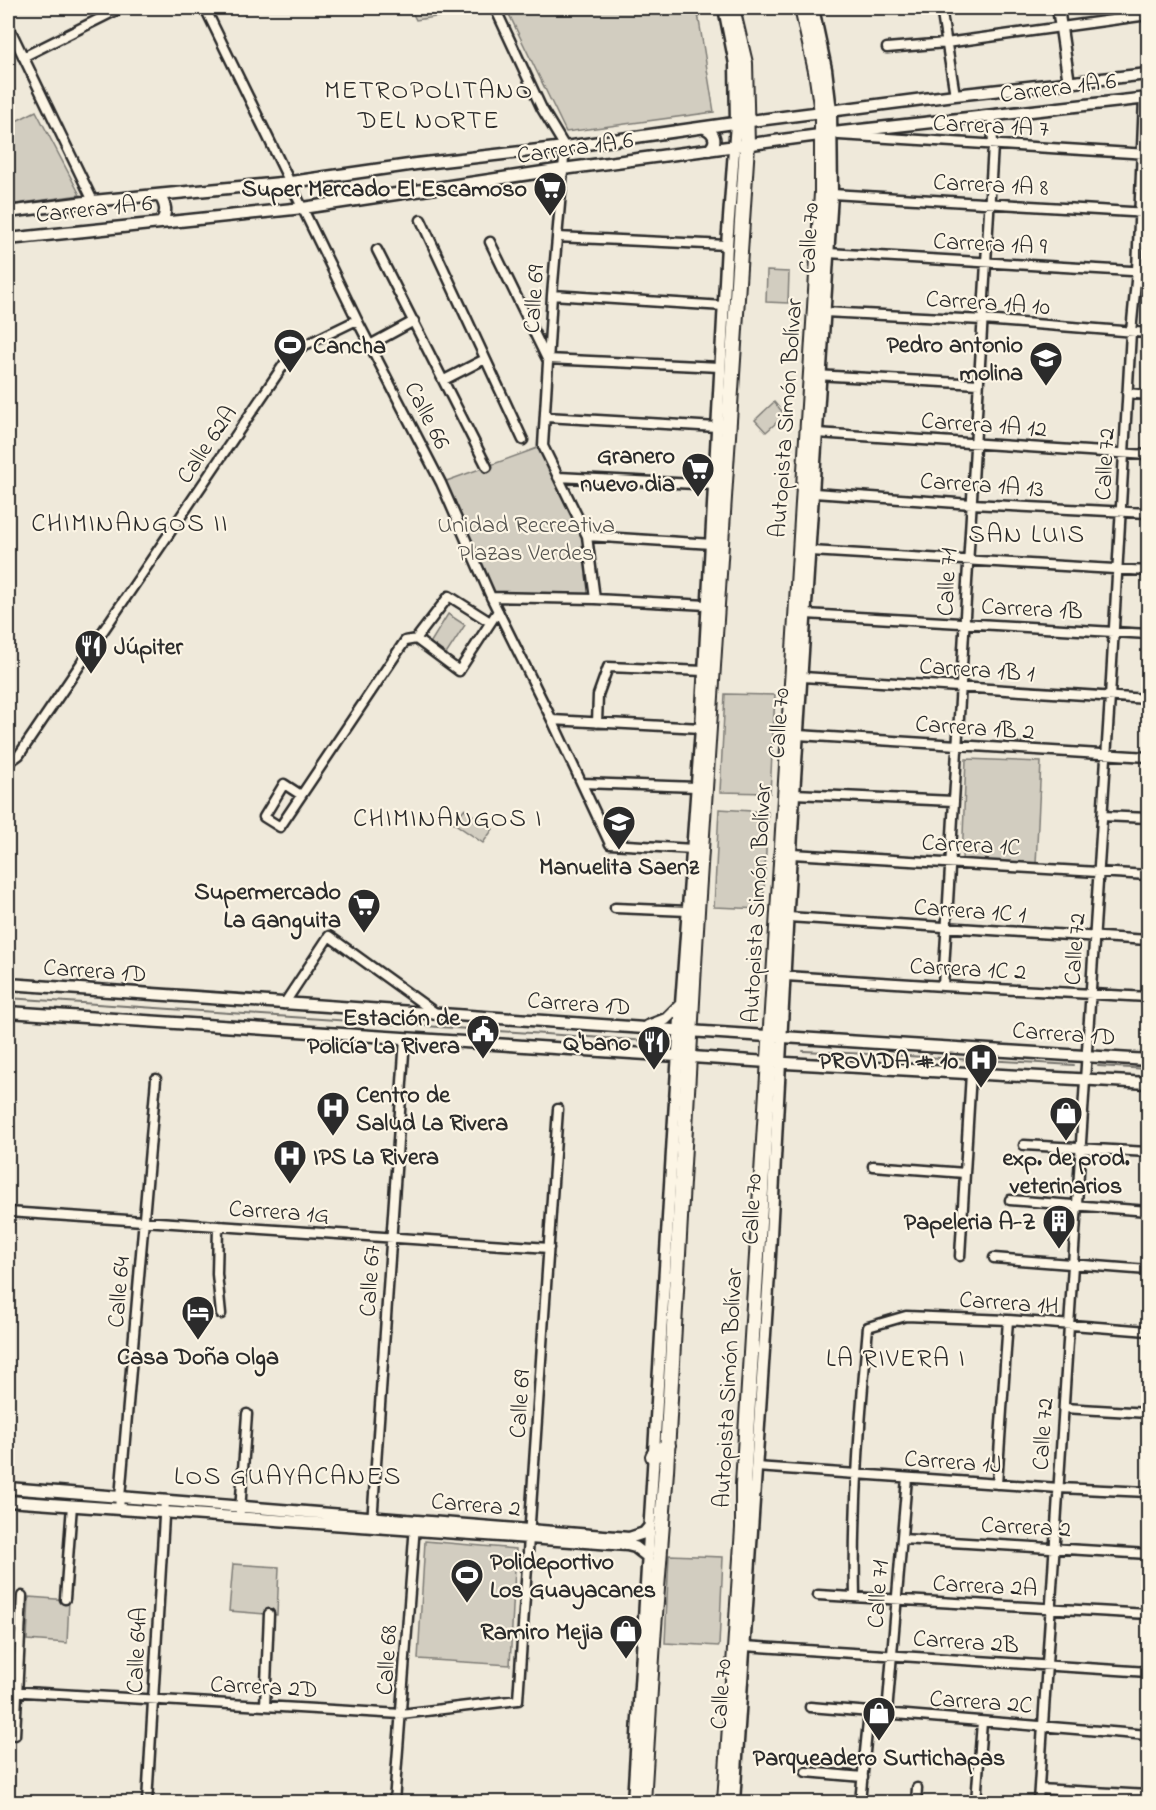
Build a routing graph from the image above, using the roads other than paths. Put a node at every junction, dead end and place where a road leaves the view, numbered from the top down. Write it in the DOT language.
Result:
graph roads {
  1 [pos="121,8"];
  2 [pos="205,8"];
  3 [pos="495,8"];
  4 [pos="802,8"];
  5 [pos="813,8"];
  6 [pos="941,8"];
  7 [pos="1058,8"];
  8 [pos="729,11"];
  9 [pos="1149,15"];
  10 [pos="8,25"];
  11 [pos="1061,28"];
  12 [pos="946,43"];
  13 [pos="887,48"];
  14 [pos="23,57"];
  15 [pos="1149,74"];
  16 [pos="1069,82"];
  17 [pos="954,95"];
  18 [pos="1146,98"];
  19 [pos="827,112"];
  20 [pos="992,116"];
  21 [pos="741,122"];
  22 [pos="705,128"];
  23 [pos="828,134"];
  24 [pos="993,145"];
  25 [pos="741,146"];
  26 [pos="565,147"];
  27 [pos="709,150"];
  28 [pos="1145,154"];
  29 [pos="564,169"];
  30 [pos="291,182"];
  31 [pos="831,194"];
  32 [pos="159,195"];
  33 [pos="93,201"];
  34 [pos="990,204"];
  35 [pos="303,208"];
  36 [pos="8,212"];
  37 [pos="1144,213"];
  38 [pos="422,220"];
  39 [pos="162,222"];
  40 [pos="557,237"];
  41 [pos="8,239"];
  42 [pos="490,242"];
  43 [pos="727,245"];
  44 [pos="377,250"];
  45 [pos="828,253"];
  46 [pos="986,262"];
  47 [pos="1137,271"];
  48 [pos="1149,272"];
  49 [pos="552,295"];
  50 [pos="724,306"];
  51 [pos="824,312"];
  52 [pos="357,320"];
  53 [pos="983,320"];
  54 [pos="414,321"];
  55 [pos="1131,332"];
  56 [pos="1149,333"];
  57 [pos="550,337"];
  58 [pos="538,340"];
  59 [pos="370,345"];
  60 [pos="485,359"];
  61 [pos="548,359"];
  62 [pos="726,368"];
  63 [pos="815,375"];
  64 [pos="444,380"];
  65 [pos="979,384"];
  66 [pos="1127,393"];
  67 [pos="1149,394"];
  68 [pos="546,417"];
  69 [pos="717,427"];
  70 [pos="817,433"];
  71 [pos="523,440"];
  72 [pos="976,443"];
  73 [pos="1124,453"];
  74 [pos="1149,455"];
  75 [pos="487,466"];
  76 [pos="558,477"];
  77 [pos="715,486"];
  78 [pos="814,493"];
  79 [pos="972,504"];
  80 [pos="1121,512"];
  81 [pos="1149,513"];
  82 [pos="587,536"];
  83 [pos="711,544"];
  84 [pos="811,551"];
  85 [pos="969,560"];
  86 [pos="1118,569"];
  87 [pos="1149,571"];
  88 [pos="491,597"];
  89 [pos="595,599"];
  90 [pos="707,605"];
  91 [pos="498,610"];
  92 [pos="806,614"];
  93 [pos="490,622"];
  94 [pos="965,623"];
  95 [pos="1114,632"];
  96 [pos="1149,634"];
  97 [pos="416,639"];
  98 [pos="704,671"];
  99 [pos="803,677"];
  100 [pos="961,687"];
  101 [pos="1110,696"];
  102 [pos="1149,699"];
  103 [pos="552,720"];
  104 [pos="597,723"];
  105 [pos="701,728"];
  106 [pos="798,735"];
  107 [pos="957,745"];
  108 [pos="1106,754"];
  109 [pos="1149,757"];
  110 [pos="8,764"];
  111 [pos="582,783"];
  112 [pos="697,787"];
  113 [pos="794,794"];
  114 [pos="301,795"];
  115 [pos="954,801"];
  116 [pos="1102,816"];
  117 [pos="1149,818"];
  118 [pos="697,849"];
  119 [pos="787,854"];
  120 [pos="951,862"];
  121 [pos="1098,870"];
  122 [pos="1149,875"];
  123 [pos="615,908"];
  124 [pos="688,911"];
  125 [pos="788,917"];
  126 [pos="946,928"];
  127 [pos="1094,937"];
  128 [pos="1149,940"];
  129 [pos="786,976"];
  130 [pos="8,984"];
  131 [pos="943,986"];
  132 [pos="1090,994"];
  133 [pos="1149,996"];
  134 [pos="417,999"];
  135 [pos="682,1003"];
  136 [pos="284,1004"];
  137 [pos="8,1012"];
  138 [pos="408,1012"];
  139 [pos="438,1014"];
  140 [pos="637,1028"];
  141 [pos="686,1031"];
  142 [pos="776,1036"];
  143 [pos="405,1038"];
  144 [pos="684,1056"];
  145 [pos="1086,1056"];
  146 [pos="1149,1060"];
  147 [pos="775,1062"];
  148 [pos="971,1073"];
  149 [pos="156,1079"];
  150 [pos="1084,1080"];
  151 [pos="1149,1083"];
  152 [pos="681,1095"];
  153 [pos="558,1109"];
  154 [pos="770,1136"];
  155 [pos="1024,1145"];
  156 [pos="1080,1148"];
  157 [pos="1149,1152"];
  158 [pos="873,1166"];
  159 [pos="965,1173"];
  160 [pos="1010,1200"];
  161 [pos="1076,1206"];
  162 [pos="1149,1211"];
  163 [pos="8,1212"];
  164 [pos="143,1221"];
  165 [pos="218,1226"];
  166 [pos="392,1238"];
  167 [pos="549,1248"];
  168 [pos="960,1256"];
  169 [pos="994,1258"];
  170 [pos="1072,1264"];
  171 [pos="1149,1270"];
  172 [pos="221,1314"];
  173 [pos="1008,1320"];
  174 [pos="1068,1325"];
  175 [pos="1149,1330"];
  176 [pos="1064,1408"];
  177 [pos="1149,1413"];
  178 [pos="247,1414"];
  179 [pos="668,1445"];
  180 [pos="653,1459"];
  181 [pos="756,1467"];
  182 [pos="666,1471"];
  183 [pos="856,1474"];
  184 [pos="907,1478"];
  185 [pos="743,1484"];
  186 [pos="997,1484"];
  187 [pos="8,1488"];
  188 [pos="1059,1488"];
  189 [pos="1149,1492"];
  190 [pos="120,1497"];
  191 [pos="8,1501"];
  192 [pos="72,1505"];
  193 [pos="164,1506"];
  194 [pos="119,1509"];
  195 [pos="240,1512"];
  196 [pos="372,1522"];
  197 [pos="415,1525"];
  198 [pos="650,1526"];
  199 [pos="752,1530"];
  200 [pos="530,1534"];
  201 [pos="902,1539"];
  202 [pos="1054,1549"];
  203 [pos="1149,1554"];
  204 [pos="648,1557"];
  205 [pos="818,1595"];
  206 [pos="22,1596"];
  207 [pos="656,1596"];
  208 [pos="855,1597"];
  209 [pos="65,1599"];
  210 [pos="897,1599"];
  211 [pos="1051,1608"];
  212 [pos="269,1614"];
  213 [pos="1149,1614"];
  214 [pos="644,1619"];
  215 [pos="653,1641"];
  216 [pos="744,1646"];
  217 [pos="893,1656"];
  218 [pos="1047,1666"];
  219 [pos="1149,1672"];
  220 [pos="8,1691"];
  221 [pos="18,1691"];
  222 [pos="153,1699"];
  223 [pos="518,1701"];
  224 [pos="265,1706"];
  225 [pos="810,1707"];
  226 [pos="869,1712"];
  227 [pos="887,1713"];
  228 [pos="401,1714"];
  229 [pos="982,1722"];
  230 [pos="1043,1725"];
  231 [pos="15,1735"];
  232 [pos="1149,1735"];
  233 [pos="806,1772"];
  234 [pos="863,1777"];
  235 [pos="917,1788"];
  236 [pos="1039,1789"];
  237 [pos="1149,1795"];
  238 [pos="147,1803"];
  239 [pos="394,1803"];
  240 [pos="633,1803"];
  241 [pos="643,1803"];
  242 [pos="725,1803"];
  243 [pos="734,1803"];
  244 [pos="860,1803"];
  245 [pos="916,1803"];
  246 [pos="976,1803"];
  247 [pos="1038,1803"];
  1 -- 14 [label="street"];
  2 -- 30 [label="street, Calle 66"];
  3 -- 26 [label="street"];
  4 -- 19 [label="highway, Autopista Simón Bolívar"];
  5 -- 19 [label="street"];
  6 -- 12 [label="street"];
  7 -- 11 [label="street"];
  8 -- 21 [label="highway"];
  9 -- 11 [label="street"];
  10 -- 14 [label="street"];
  11 -- 12 [label="street"];
  11 -- 16 [label="street"];
  12 -- 13 [label="street"];
  12 -- 17 [label="street"];
  14 -- 33 [label="street"];
  15 -- 16 [label="street, Carrera 1A 6"];
  16 -- 17 [label="street, Carrera 1A 6"];
  17 -- 19 [label="street, Carrera 1A 6"];
  18 -- 20 [label="street, Carrera 1A 6"];
  18 -- 28 [label="street, Calle 72"];
  19 -- 21 [label="street, Carrera 1A 6"];
  19 -- 23 [label="highway, Autopista Simón Bolívar"];
  20 -- 23 [label="street, Carrera 1A 6"];
  20 -- 24 [label="street, Calle 71"];
  21 -- 22 [label="street, Carrera 1A 6"];
  21 -- 25 [label="highway"];
  22 -- 26 [label="street, Carrera 1A 6"];
  22 -- 27 [label="street"];
  23 -- 24 [label="street, Carrera 1A 7"];
  23 -- 25 [label="street, Carrera 1A 6"];
  23 -- 31 [label="street, Calle 70"];
  23 -- 63 [label="highway, Autopista Simón Bolívar"];
  24 -- 28 [label="street, Carrera 1A 7"];
  24 -- 34 [label="street, Calle 71"];
  25 -- 27 [label="street, Carrera 1A 6"];
  25 -- 43 [label="street"];
  25 -- 62 [label="highway"];
  26 -- 29 [label="street, Calle 69"];
  26 -- 30 [label="street, Carrera 1A 6"];
  27 -- 29 [label="street, Carrera 1A 6"];
  28 -- 37 [label="street, Calle 72"];
  29 -- 35 [label="street, Carrera 1A 6"];
  29 -- 40 [label="street, Calle 69"];
  30 -- 32 [label="street, Carrera 1A 6"];
  30 -- 35 [label="street, Calle 66"];
  31 -- 34 [label="street, Carrera 1A 8"];
  31 -- 45 [label="street, Calle 70"];
  32 -- 33 [label="street, Carrera 1A 6"];
  32 -- 39 [label="street"];
  33 -- 36 [label="street, Carrera 1A 6"];
  34 -- 37 [label="street, Carrera 1A 8"];
  34 -- 46 [label="street, Calle 71"];
  35 -- 39 [label="street, Carrera 1A 6"];
  35 -- 52 [label="street, Calle 66"];
  37 -- 47 [label="street, Calle 72"];
  38 -- 60 [label="street"];
  39 -- 41 [label="street, Carrera 1A 6"];
  40 -- 43 [label="street"];
  40 -- 49 [label="street, Calle 69"];
  42 -- 58 [label="street"];
  43 -- 50 [label="street"];
  44 -- 54 [label="street"];
  45 -- 46 [label="street, Carrera 1A 9"];
  45 -- 51 [label="street, Calle 70"];
  46 -- 47 [label="street, Carrera 1A 9"];
  46 -- 53 [label="street, Calle 71"];
  47 -- 48 [label="street, Carrera 1A 9"];
  47 -- 55 [label="street, Calle 72"];
  49 -- 50 [label="street"];
  49 -- 57 [label="street, Calle 69"];
  50 -- 62 [label="street"];
  51 -- 53 [label="street, Carrera 1A 10"];
  51 -- 63 [label="street, Calle 70"];
  52 -- 59 [label="street, Calle 66"];
  52 -- 110 [label="street, Calle 62A"];
  53 -- 55 [label="street, Carrera 1A 10"];
  53 -- 65 [label="street, Calle 71"];
  54 -- 59 [label="street"];
  54 -- 64 [label="street"];
  55 -- 56 [label="street, Carrera 1A 10"];
  55 -- 66 [label="street, Calle 72"];
  57 -- 58 [label="street"];
  57 -- 61 [label="street, Calle 69"];
  58 -- 61 [label="street"];
  59 -- 88 [label="street, Calle 66"];
  60 -- 64 [label="street"];
  60 -- 71 [label="street"];
  61 -- 62 [label="street"];
  61 -- 68 [label="street, Calle 69"];
  62 -- 69 [label="street"];
  62 -- 118 [label="highway"];
  63 -- 65 [label="street"];
  63 -- 70 [label="street, Calle 70"];
  63 -- 119 [label="highway, Autopista Simón Bolívar"];
  64 -- 75 [label="street"];
  65 -- 72 [label="street, Calle 71"];
  66 -- 67 [label="street"];
  66 -- 73 [label="street, Calle 72"];
  68 -- 69 [label="street"];
  68 -- 76 [label="street, Calle 69"];
  69 -- 77 [label="street"];
  70 -- 72 [label="street, Carrera 1A 12"];
  70 -- 78 [label="street, Calle 70"];
  72 -- 73 [label="street, Carrera 1A 12"];
  72 -- 79 [label="street, Calle 71"];
  73 -- 74 [label="street, Carrera 1A 12"];
  73 -- 80 [label="street, Calle 72"];
  76 -- 77 [label="street"];
  76 -- 82 [label="street, Calle 69"];
  77 -- 83 [label="street"];
  78 -- 79 [label="street, Carrera 1A 13"];
  78 -- 84 [label="street, Calle 70"];
  79 -- 80 [label="street, Carrera 1A 13"];
  79 -- 85 [label="street, Calle 71"];
  80 -- 81 [label="street, Carrera 1A 13"];
  80 -- 86 [label="street, Calle 72"];
  82 -- 83 [label="street"];
  82 -- 89 [label="street, Calle 69"];
  83 -- 90 [label="street"];
  84 -- 85 [label="street"];
  84 -- 92 [label="street, Calle 70"];
  85 -- 86 [label="street"];
  85 -- 94 [label="street, Calle 71"];
  86 -- 87 [label="street"];
  86 -- 95 [label="street, Calle 72"];
  88 -- 89 [label="street"];
  88 -- 91 [label="street, Calle 66"];
  89 -- 90 [label="street"];
  90 -- 98 [label="street"];
  91 -- 93 [label="street"];
  91 -- 103 [label="street, Calle 66"];
  92 -- 94 [label="street, Carrera 1B"];
  92 -- 99 [label="street, Calle 70"];
  93 -- 97 [label="street"];
  93 -- 97 [label="street"];
  94 -- 95 [label="street, Carrera 1B"];
  94 -- 100 [label="street, Calle 71"];
  95 -- 96 [label="street, Carrera 1B"];
  95 -- 101 [label="street, Calle 72"];
  97 -- 114 [label="street"];
  98 -- 104 [label="street"];
  98 -- 105 [label="street"];
  99 -- 100 [label="street, Carrera 1B 1"];
  99 -- 106 [label="street, Calle 70"];
  100 -- 101 [label="street, Carrera 1B 1"];
  100 -- 107 [label="street, Calle 71"];
  101 -- 102 [label="street, Carrera 1B 1"];
  101 -- 108 [label="street, Calle 72"];
  103 -- 104 [label="street"];
  103 -- 111 [label="street, Calle 66"];
  104 -- 105 [label="street"];
  105 -- 112 [label="street"];
  106 -- 107 [label="street, Carrera 1B 2"];
  106 -- 113 [label="street, Calle 70"];
  107 -- 108 [label="street, Carrera 1B 2"];
  107 -- 115 [label="street, Calle 71"];
  108 -- 109 [label="street, Carrera 1B 2"];
  108 -- 116 [label="street, Calle 72"];
  111 -- 112 [label="street"];
  111 -- 118 [label="street, Calle 66"];
  112 -- 118 [label="street"];
  113 -- 115 [label="street"];
  113 -- 119 [label="street, Calle 70"];
  114 -- 114 [label="street"];
  115 -- 120 [label="street, Calle 71"];
  116 -- 117 [label="street"];
  116 -- 121 [label="street, Calle 72"];
  118 -- 124 [label="street"];
  118 -- 141 [label="highway"];
  119 -- 120 [label="street, Carrera 1C"];
  119 -- 125 [label="street, Calle 70"];
  119 -- 142 [label="highway, Autopista Simón Bolívar"];
  120 -- 121 [label="street, Carrera 1C"];
  120 -- 126 [label="street, Calle 71"];
  121 -- 122 [label="street, Carrera 1C"];
  121 -- 127 [label="street, Calle 72"];
  123 -- 124 [label="street"];
  124 -- 135 [label="street"];
  125 -- 126 [label="street, Carrera 1C 1"];
  125 -- 129 [label="street, Calle 70"];
  126 -- 127 [label="street, Carrera 1C 1"];
  126 -- 131 [label="street, Calle 71"];
  127 -- 128 [label="street, Carrera 1C 1"];
  127 -- 132 [label="street, Calle 72"];
  129 -- 131 [label="street, Carrera 1C 2"];
  129 -- 142 [label="street, Calle 70"];
  130 -- 136 [label="street, Carrera 1D"];
  131 -- 132 [label="street, Carrera 1C 2"];
  132 -- 133 [label="street, Carrera 1C 2"];
  132 -- 145 [label="street, Calle 72"];
  134 -- 136 [label="street"];
  134 -- 138 [label="street"];
  134 -- 139 [label="street"];
  135 -- 140 [label="street"];
  135 -- 141 [label="street"];
  136 -- 138 [label="street, Carrera 1D"];
  137 -- 143 [label="street, Carrera 1D"];
  138 -- 139 [label="street, Carrera 1D"];
  139 -- 140 [label="street, Carrera 1D"];
  140 -- 141 [label="street, Carrera 1D"];
  141 -- 142 [label="street, Carrera 1D"];
  141 -- 144 [label="highway"];
  142 -- 145 [label="street, Carrera 1D"];
  142 -- 147 [label="highway, Autopista Simón Bolívar"];
  143 -- 144 [label="street, Carrera 1D"];
  143 -- 166 [label="street, Calle 67"];
  144 -- 147 [label="street, Carrera 1D"];
  144 -- 152 [label="highway"];
  145 -- 146 [label="street, Carrera 1D"];
  145 -- 150 [label="street, Calle 72"];
  147 -- 148 [label="street, Carrera 1D"];
  147 -- 154 [label="highway, Autopista Simón Bolívar"];
  148 -- 150 [label="street, Carrera 1D"];
  148 -- 159 [label="street"];
  149 -- 164 [label="street, Calle 64"];
  150 -- 151 [label="street, Carrera 1D"];
  150 -- 156 [label="street, Calle 72"];
  152 -- 179 [label="highway"];
  152 -- 180 [label="street"];
  153 -- 167 [label="street, Calle 69"];
  154 -- 181 [label="street, Calle 70"];
  154 -- 185 [label="highway, Autopista Simón Bolívar"];
  155 -- 156 [label="street"];
  156 -- 157 [label="street"];
  156 -- 161 [label="street, Calle 72"];
  158 -- 159 [label="street"];
  159 -- 168 [label="street"];
  160 -- 161 [label="street"];
  161 -- 162 [label="street"];
  161 -- 170 [label="street, Calle 72"];
  163 -- 164 [label="street, Carrera 1G"];
  164 -- 165 [label="street, Carrera 1G"];
  164 -- 190 [label="street, Calle 64"];
  165 -- 166 [label="street, Carrera 1G"];
  165 -- 172 [label="street"];
  166 -- 167 [label="street, Carrera 1G"];
  166 -- 196 [label="street, Calle 67"];
  167 -- 200 [label="street, Calle 69"];
  169 -- 170 [label="street"];
  170 -- 171 [label="street"];
  170 -- 174 [label="street, Calle 72"];
  173 -- 174 [label="street, Carrera 1H"];
  173 -- 183 [label="street, Carrera 1H"];
  173 -- 186 [label="street"];
  174 -- 175 [label="street, Carrera 1H"];
  174 -- 176 [label="street, Calle 72"];
  176 -- 177 [label="street"];
  176 -- 188 [label="street, Calle 72"];
  178 -- 195 [label="street"];
  179 -- 180 [label="highway"];
  179 -- 182 [label="highway"];
  180 -- 182 [label="highway"];
  180 -- 198 [label="street"];
  181 -- 183 [label="street, Carrera 1J"];
  181 -- 199 [label="street, Calle 70"];
  182 -- 207 [label="highway"];
  183 -- 184 [label="street, Carrera 1J"];
  183 -- 208 [label="street"];
  184 -- 186 [label="street, Carrera 1J"];
  184 -- 201 [label="street, Calle 71"];
  185 -- 199 [label="highway"];
  185 -- 242 [label="highway, Autopista Simón Bolívar"];
  186 -- 188 [label="street, Carrera 1J"];
  187 -- 190 [label="street, Carrera 2"];
  188 -- 189 [label="street, Carrera 1J"];
  188 -- 202 [label="street, Calle 72"];
  190 -- 193 [label="street, Carrera 2"];
  190 -- 194 [label="street, Calle 64"];
  191 -- 192 [label="street, Carrera 2"];
  192 -- 194 [label="street, Carrera 2"];
  192 -- 209 [label="street"];
  193 -- 194 [label="street, Carrera 2"];
  193 -- 195 [label="street, Carrera 2"];
  193 -- 222 [label="street, Calle 64A"];
  195 -- 196 [label="street, Carrera 2"];
  196 -- 197 [label="street, Carrera 2"];
  197 -- 200 [label="street, Carrera 2"];
  197 -- 228 [label="street, Calle 68"];
  198 -- 200 [label="street, Carrera 2"];
  198 -- 204 [label="street"];
  199 -- 216 [label="street, Calle 70"];
  200 -- 204 [label="street, Carrera 2"];
  200 -- 223 [label="street, Calle 69"];
  201 -- 202 [label="street, Carrera 2"];
  201 -- 210 [label="street, Calle 71"];
  202 -- 203 [label="street, Carrera 2"];
  202 -- 211 [label="street, Calle 72"];
  204 -- 214 [label="street"];
  205 -- 208 [label="street, Carrera 2A"];
  206 -- 221 [label="street"];
  207 -- 214 [label="highway"];
  207 -- 215 [label="highway"];
  208 -- 210 [label="street, Carrera 2A"];
  210 -- 211 [label="street, Carrera 2A"];
  210 -- 217 [label="street, Calle 71"];
  211 -- 213 [label="street, Carrera 2A"];
  211 -- 218 [label="street, Calle 72"];
  212 -- 224 [label="street"];
  214 -- 215 [label="highway"];
  214 -- 240 [label="street"];
  215 -- 241 [label="highway"];
  216 -- 217 [label="street, Carrera 2B"];
  216 -- 243 [label="street, Calle 70"];
  217 -- 218 [label="street, Carrera 2B"];
  217 -- 227 [label="street, Calle 71"];
  218 -- 219 [label="street, Carrera 2B"];
  218 -- 230 [label="street, Calle 72"];
  220 -- 221 [label="street, Carrera 2D"];
  221 -- 222 [label="street, Carrera 2D"];
  221 -- 231 [label="street"];
  222 -- 224 [label="street, Carrera 2D"];
  222 -- 238 [label="street, Calle 64A"];
  223 -- 228 [label="street, Carrera 2D"];
  224 -- 228 [label="street, Carrera 2D"];
  225 -- 226 [label="street, Carrera 2C"];
  226 -- 227 [label="street, Carrera 2C"];
  226 -- 234 [label="street"];
  227 -- 229 [label="street, Carrera 2C"];
  228 -- 239 [label="street, Calle 68"];
  229 -- 230 [label="street, Carrera 2C"];
  229 -- 246 [label="street"];
  230 -- 232 [label="street, Carrera 2C"];
  230 -- 236 [label="street, Calle 72"];
  233 -- 234 [label="street"];
  234 -- 244 [label="street"];
  235 -- 245 [label="street"];
  236 -- 237 [label="street"];
  236 -- 247 [label="street, Calle 72"];
}
